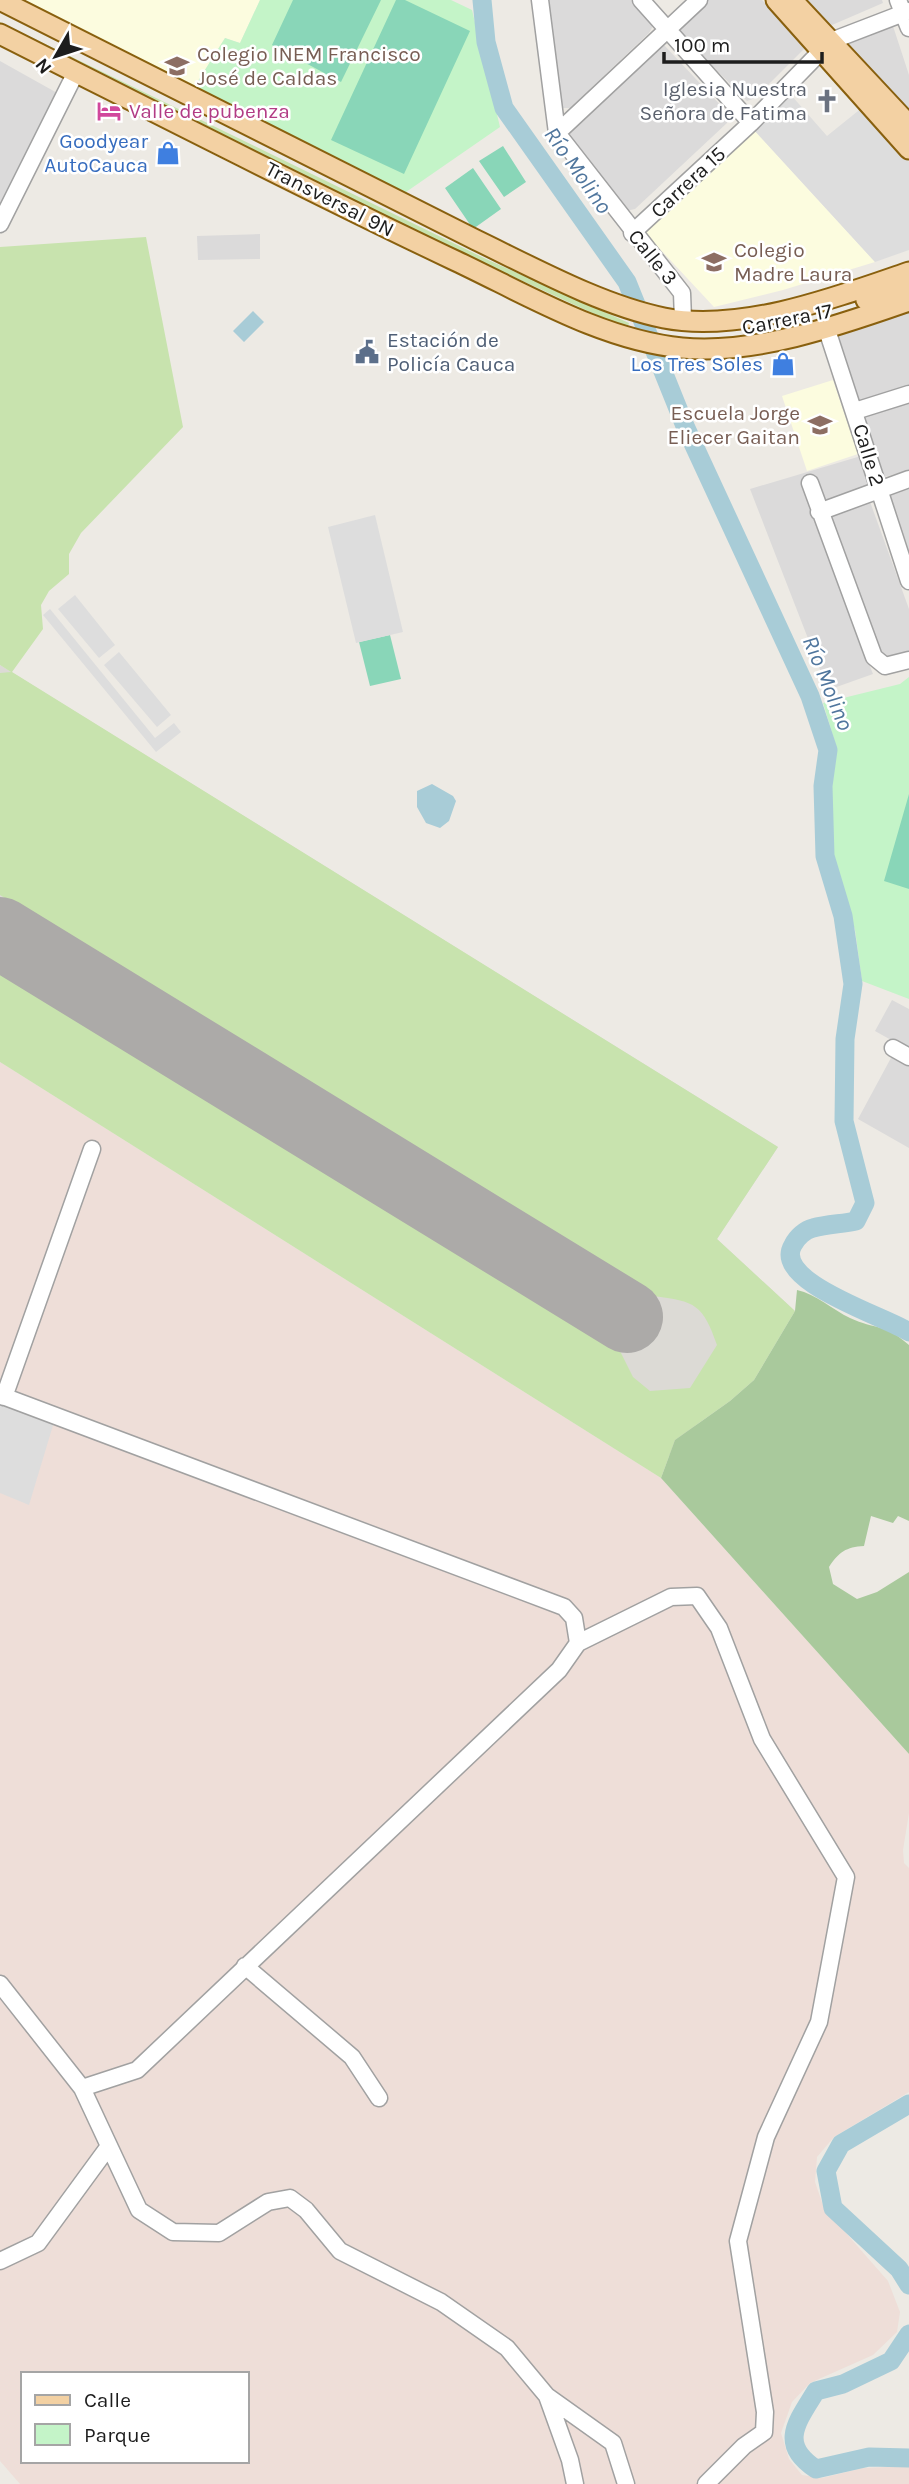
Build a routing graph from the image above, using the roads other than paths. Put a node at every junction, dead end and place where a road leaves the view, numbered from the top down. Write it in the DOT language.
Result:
graph roads {
  1 [pos="0,0"];
  2 [pos="540,0"];
  3 [pos="641,0"];
  4 [pos="699,0"];
  5 [pos="776,0"];
  6 [pos="792,0"];
  7 [pos="0,12"];
  8 [pos="905,13"];
  9 [pos="667,28"];
  10 [pos="0,34"];
  11 [pos="0,43"];
  12 [pos="827,47"];
  13 [pos="74,76"];
  14 [pos="751,123"];
  15 [pos="557,133"];
  16 [pos="906,135"];
  17 [pos="0,224"];
  18 [pos="632,233"];
  19 [pos="483,247"];
  20 [pos="909,272"];
  21 [pos="909,287"];
  22 [pos="909,301"];
  23 [pos="909,310"];
  24 [pos="634,323"];
  25 [pos="670,328"];
  26 [pos="827,330"];
  27 [pos="909,394"];
  28 [pos="855,411"];
  29 [pos="909,479"];
  30 [pos="810,483"];
  31 [pos="878,489"];
  32 [pos="819,512"];
  33 [pos="905,562"];
  34 [pos="909,581"];
  35 [pos="909,660"];
  36 [pos="893,1048"];
  37 [pos="909,1057"];
  38 [pos="92,1149"];
  39 [pos="2,1396"];
  40 [pos="578,1643"];
  41 [pos="245,1966"];
  42 [pos="0,1983"];
  43 [pos="82,2088"];
  44 [pos="379,2098"];
  45 [pos="109,2146"];
  46 [pos="0,2261"];
  47 [pos="547,2396"];
  48 [pos="575,2484"];
  49 [pos="626,2484"];
  50 [pos="706,2484"];
  1 -- 19 [label="main road, Transversal 9N"];
  2 -- 15 [label="street"];
  3 -- 9 [label="street"];
  4 -- 9 [label="street"];
  5 -- 12 [label="main road"];
  6 -- 12 [label="main road"];
  7 -- 19 [label="main road, Transversal 9N"];
  8 -- 12 [label="street, Carrera 15"];
  9 -- 14 [label="street"];
  9 -- 15 [label="street"];
  10 -- 13 [label="main road, Transversal 9N"];
  11 -- 13 [label="main road"];
  12 -- 14 [label="street, Carrera 15"];
  12 -- 16 [label="main road"];
  13 -- 17 [label="street"];
  13 -- 24 [label="main road, Transversal 9N"];
  14 -- 18 [label="street, Carrera 15"];
  15 -- 18 [label="street, Calle 3"];
  18 -- 25 [label="street, Calle 3"];
  19 -- 24 [label="main road, Transversal 9N"];
  20 -- 25 [label="main road, Carrera 17"];
  21 -- 25 [label="main road, Carrera 17"];
  22 -- 26 [label="main road, Carrera 17"];
  23 -- 26 [label="main road"];
  24 -- 25 [label="main road, Transversal 9N"];
  24 -- 25 [label="main road, Transversal 9N"];
  25 -- 26 [label="main road, Carrera 17"];
  26 -- 28 [label="street, Calle 2"];
  27 -- 28 [label="street"];
  28 -- 31 [label="street, Calle 2"];
  29 -- 31 [label="street"];
  30 -- 32 [label="street"];
  31 -- 32 [label="street"];
  31 -- 33 [label="street, Calle 2"];
  32 -- 35 [label="street"];
  33 -- 34 [label="street, Calle 2"];
  36 -- 37 [label="street"];
  38 -- 39 [label="street"];
  39 -- 40 [label="street"];
  40 -- 41 [label="street"];
  40 -- 50 [label="street"];
  41 -- 43 [label="street"];
  41 -- 44 [label="street"];
  42 -- 43 [label="street"];
  43 -- 45 [label="street"];
  45 -- 46 [label="street"];
  45 -- 47 [label="street"];
  47 -- 48 [label="street"];
  47 -- 49 [label="street"];
}
